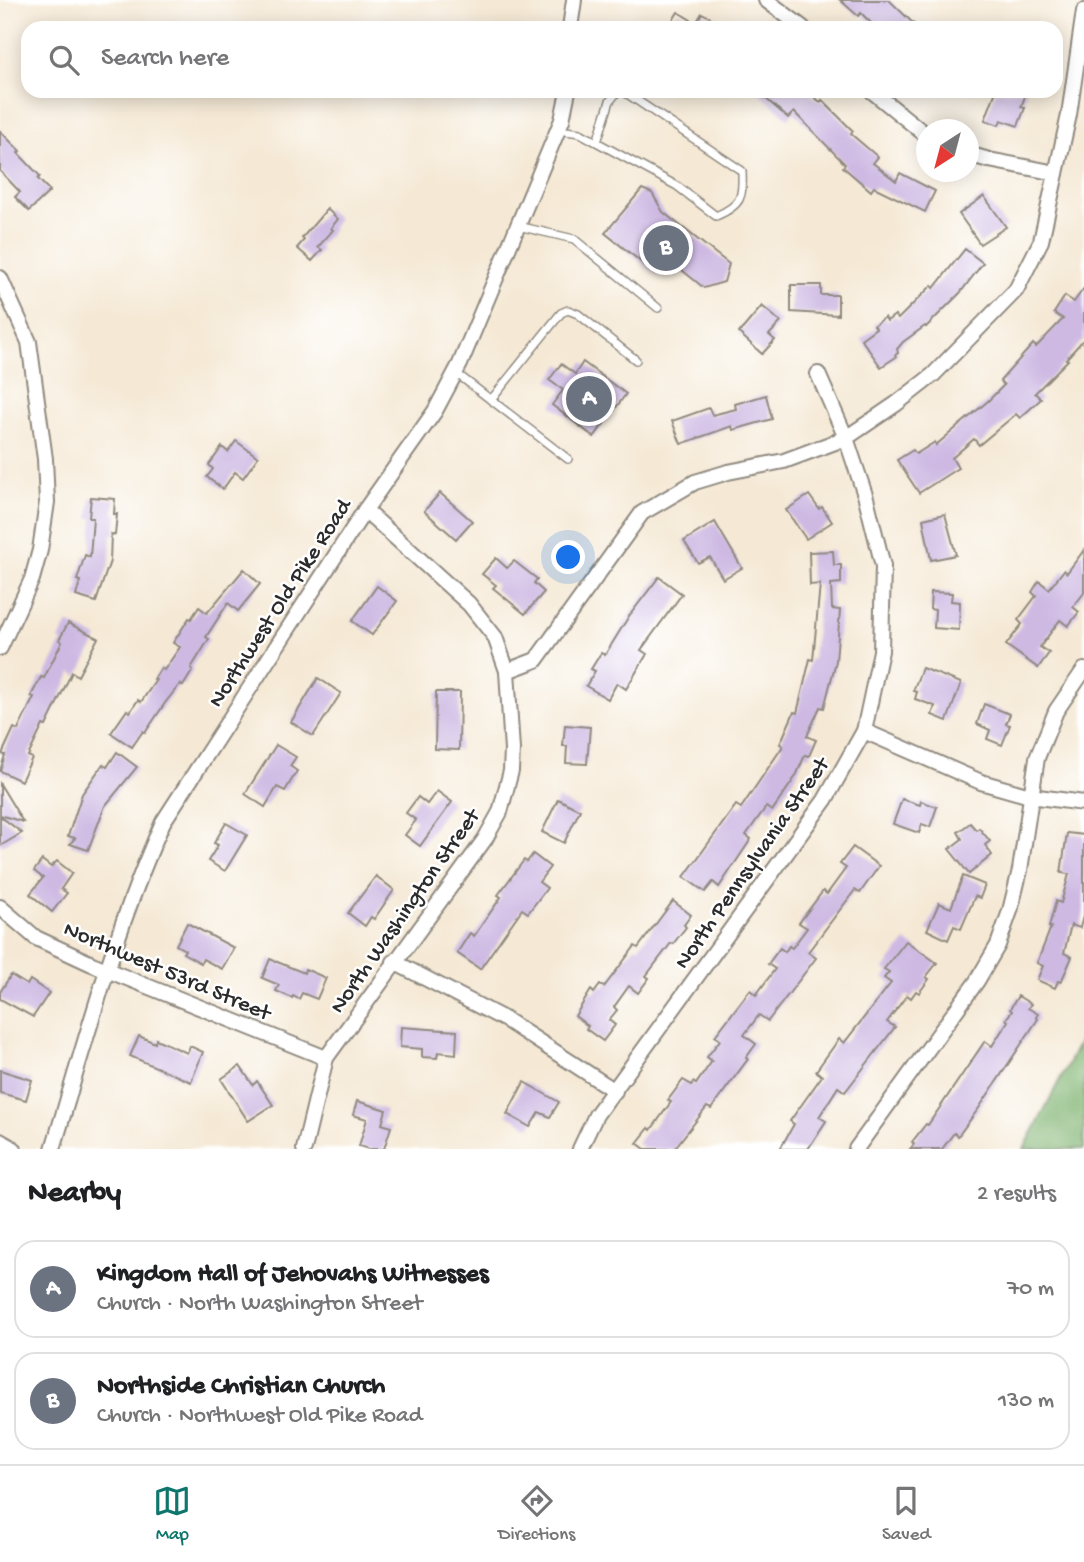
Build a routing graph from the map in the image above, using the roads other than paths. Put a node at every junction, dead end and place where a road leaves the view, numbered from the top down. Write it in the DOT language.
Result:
graph roads {
  1 [pos="574,0"];
  2 [pos="766,0"];
  3 [pos="1084,11"];
  4 [pos="571,21"];
  5 [pos="794,21"];
  6 [pos="566,98"];
  7 [pos="613,98"];
  8 [pos="631,98"];
  9 [pos="881,98"];
  10 [pos="916,127"];
  11 [pos="558,130"];
  12 [pos="597,142"];
  13 [pos="979,157"];
  14 [pos="1056,173"];
  15 [pos="518,225"];
  16 [pos="0,278"];
  17 [pos="659,308"];
  18 [pos="636,360"];
  19 [pos="455,372"];
  20 [pos="818,374"];
  21 [pos="491,400"];
  22 [pos="846,438"];
  23 [pos="568,459"];
  24 [pos="365,510"];
  25 [pos="0,648"];
  26 [pos="1084,670"];
  27 [pos="507,671"];
  28 [pos="864,731"];
  29 [pos="1030,796"];
  30 [pos="1084,803"];
  31 [pos="0,907"];
  32 [pos="394,962"];
  33 [pos="107,971"];
  34 [pos="326,1058"];
  35 [pos="615,1091"];
  36 [pos="0,1141"];
  37 [pos="15,1149"];
  38 [pos="52,1149"];
  39 [pos="304,1149"];
  40 [pos="580,1149"];
  41 [pos="856,1149"];
  1 -- 4 [label="street"];
  2 -- 5 [label="street"];
  3 -- 14 [label="street"];
  6 -- 11 [label="street, Northwest Old Pike Road"];
  7 -- 12 [label="lane"];
  8 -- 12 [label="lane"];
  9 -- 10 [label="street"];
  11 -- 12 [label="lane"];
  11 -- 15 [label="street, Northwest Old Pike Road"];
  13 -- 14 [label="street"];
  14 -- 22 [label="street"];
  15 -- 17 [label="lane"];
  15 -- 19 [label="street, Northwest Old Pike Road"];
  16 -- 25 [label="street"];
  18 -- 21 [label="lane"];
  19 -- 21 [label="lane"];
  19 -- 24 [label="street, Northwest Old Pike Road"];
  20 -- 22 [label="street, North Pennsylvania Street"];
  21 -- 23 [label="lane"];
  22 -- 27 [label="street"];
  22 -- 28 [label="street, North Pennsylvania Street"];
  24 -- 27 [label="street, North Washington Street"];
  24 -- 33 [label="street, Northwest Old Pike Road"];
  26 -- 29 [label="street"];
  27 -- 32 [label="street, North Washington Street"];
  28 -- 29 [label="street"];
  28 -- 35 [label="street, North Pennsylvania Street"];
  29 -- 30 [label="street"];
  29 -- 41 [label="street"];
  31 -- 33 [label="street, Northwest 53rd Street"];
  32 -- 34 [label="street, North Washington Street"];
  32 -- 35 [label="street"];
  33 -- 34 [label="street, Northwest 53rd Street"];
  33 -- 38 [label="street, Northwest Old Pike Road"];
  34 -- 39 [label="street, North Washington Street"];
  35 -- 40 [label="street, North Pennsylvania Street"];
  36 -- 37 [label="street"];
}
